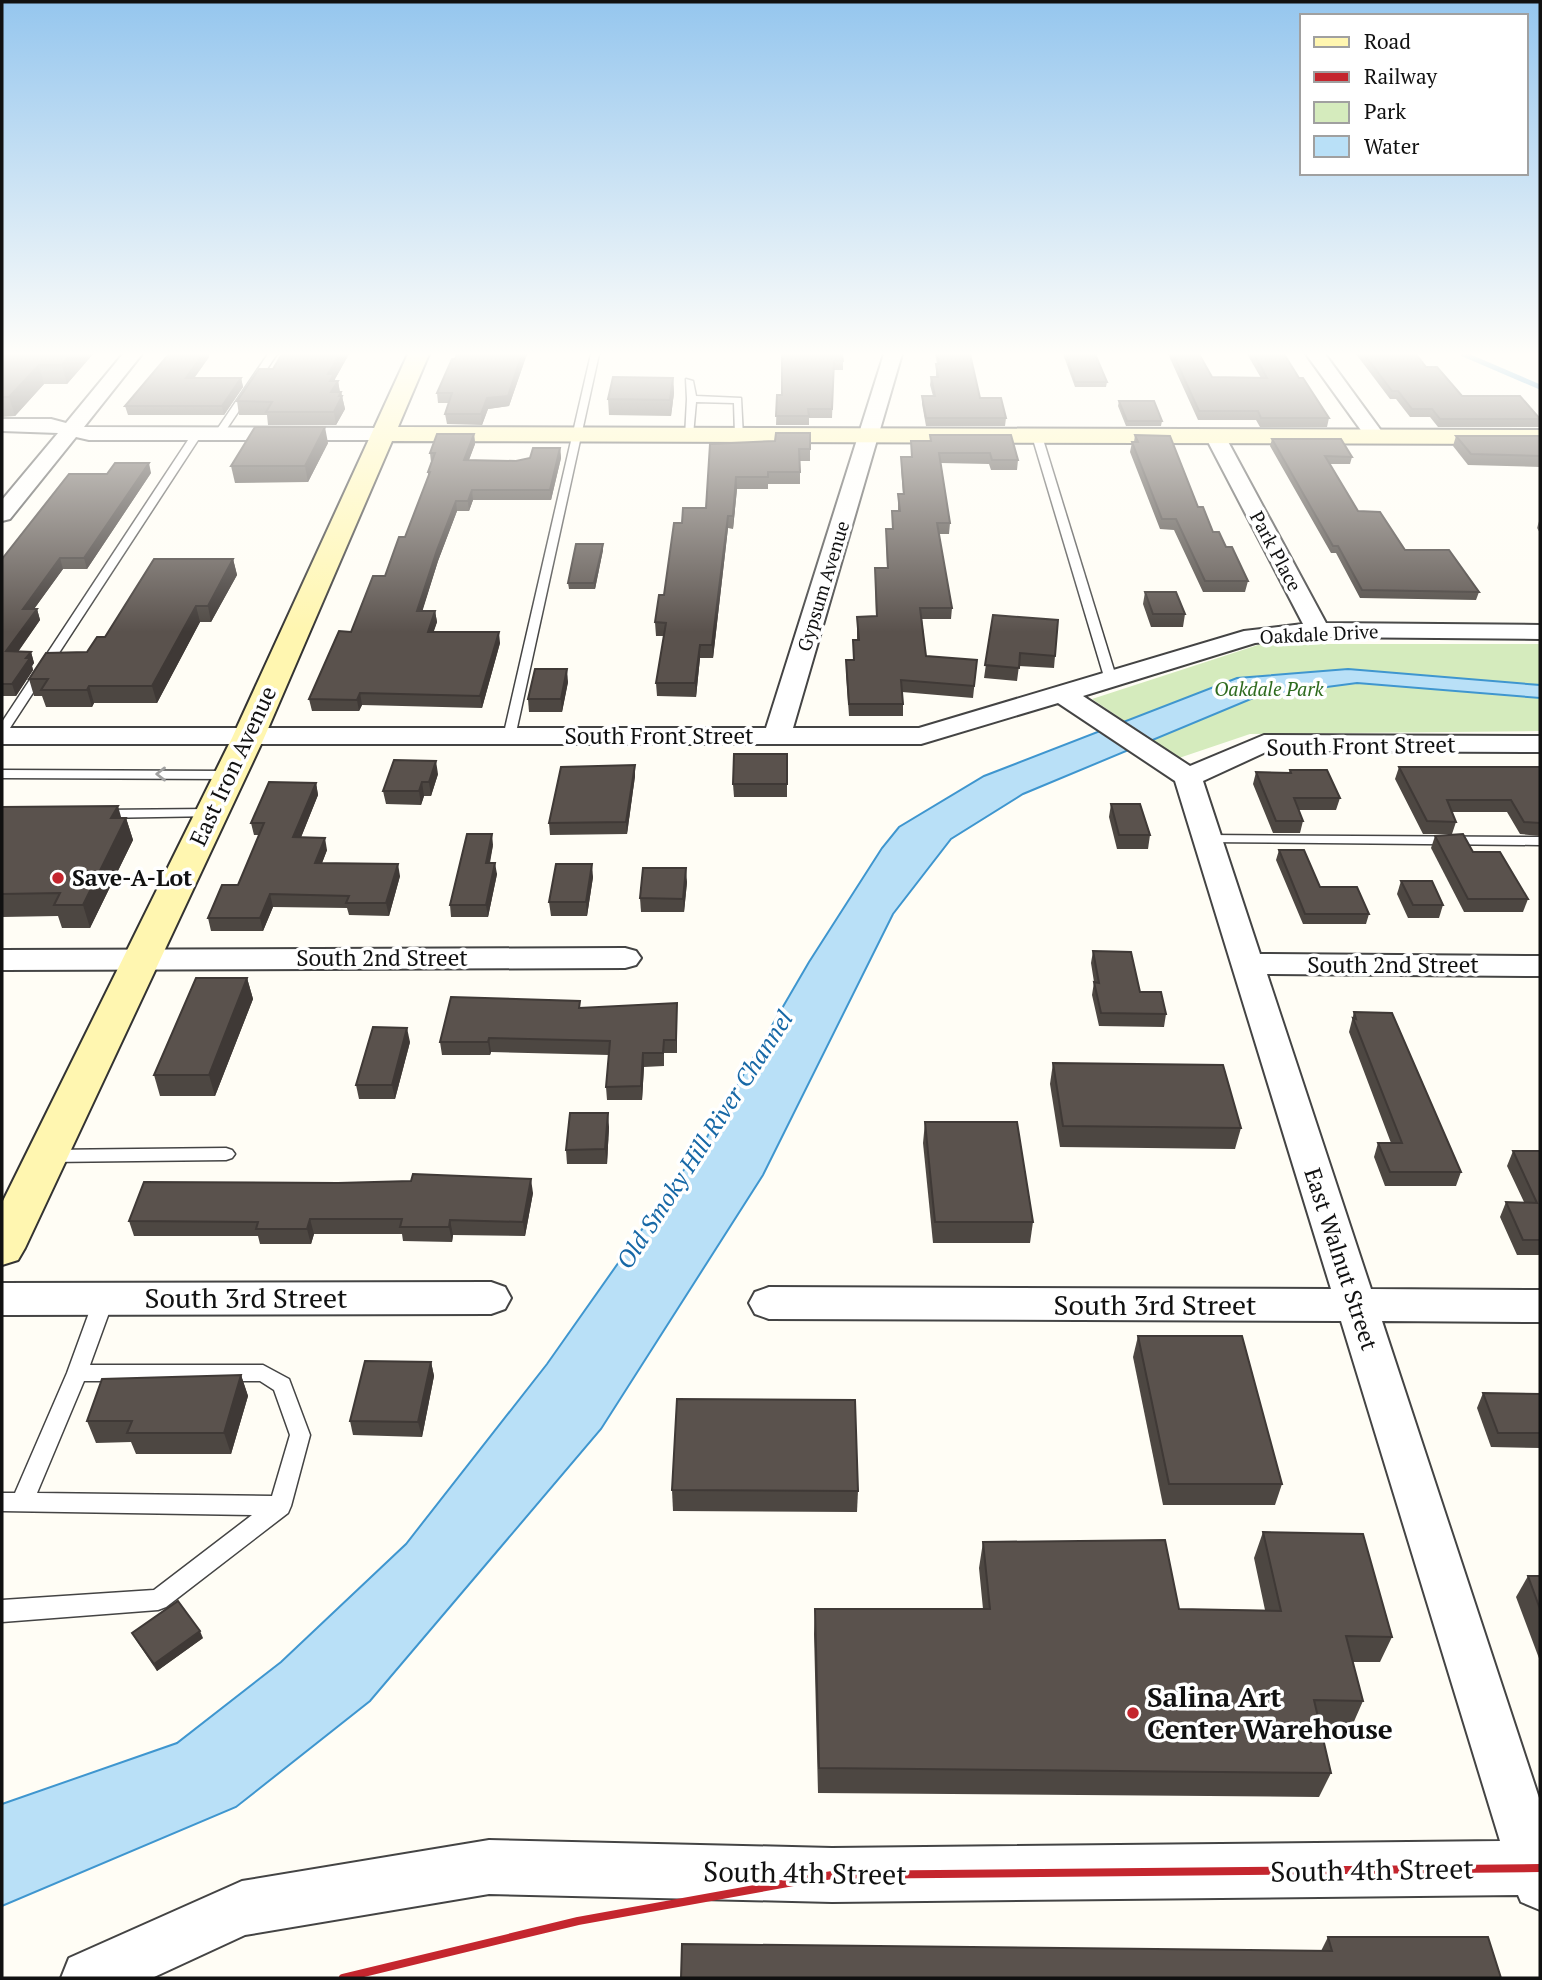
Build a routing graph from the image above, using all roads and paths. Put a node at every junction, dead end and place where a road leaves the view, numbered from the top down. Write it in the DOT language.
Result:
graph roads {
  1 [pos="57,446"];
  2 [pos="189,446"];
  3 [pos="378,446"];
  4 [pos="574,446"];
  5 [pos="866,446"];
  6 [pos="1040,446"];
  7 [pos="1221,446"];
  8 [pos="2,514"];
  9 [pos="1318,630"];
  10 [pos="1540,632"];
  11 [pos="1111,680"];
  12 [pos="1074,701"];
  13 [pos="2,734"];
  14 [pos="777,736"];
  15 [pos="509,737"];
  16 [pos="248,738"];
  17 [pos="1540,744"];
  18 [pos="2,774"];
  19 [pos="230,775"];
  20 [pos="1188,777"];
  21 [pos="211,813"];
  22 [pos="85,814"];
  23 [pos="1207,839"];
  24 [pos="1540,841"];
  25 [pos="625,958"];
  26 [pos="140,959"];
  27 [pos="2,960"];
  28 [pos="1246,964"];
  29 [pos="1540,966"];
  30 [pos="226,1154"];
  31 [pos="46,1156"];
  32 [pos="9,1218"];
  33 [pos="2,1248"];
  34 [pos="491,1298"];
  35 [pos="2,1299"];
  36 [pos="104,1299"];
  37 [pos="769,1303"];
  38 [pos="1356,1306"];
  39 [pos="1540,1306"];
  40 [pos="77,1373"];
  41 [pos="8,1504"];
  42 [pos="280,1506"];
  43 [pos="2,1611"];
  44 [pos="1539,1873"];
  45 [pos="89,1978"];
  1 -- 8 [label="street"];
  2 -- 13 [label="lane"];
  3 -- 16 [label="street, East Iron Avenue"];
  4 -- 15 [label="lane"];
  5 -- 14 [label="street, Gypsum Avenue"];
  6 -- 11 [label="lane"];
  7 -- 9 [label="street, Park Place"];
  9 -- 10 [label="street, Oakdale Drive"];
  9 -- 11 [label="street, Oakdale Drive"];
  11 -- 12 [label="street, Oakdale Drive"];
  12 -- 14 [label="street, South Front Street"];
  12 -- 20 [label="street"];
  13 -- 16 [label="street, South Front Street"];
  14 -- 15 [label="street, South Front Street"];
  15 -- 16 [label="street, South Front Street"];
  16 -- 19 [label="street, East Iron Avenue"];
  17 -- 20 [label="street, South Front Street"];
  19 -- 18 [label="lane, one-way"];
  19 -- 21 [label="street, East Iron Avenue"];
  20 -- 23 [label="street, East Walnut Street"];
  21 -- 22 [label="lane"];
  21 -- 26 [label="street, East Iron Avenue"];
  23 -- 24 [label="lane"];
  23 -- 28 [label="street, East Walnut Street"];
  25 -- 26 [label="street, South 2nd Street"];
  26 -- 27 [label="street, South 2nd Street"];
  26 -- 31 [label="street, East Iron Avenue"];
  28 -- 29 [label="street, South 2nd Street"];
  28 -- 38 [label="street, East Walnut Street"];
  30 -- 31 [label="lane"];
  31 -- 32 [label="street, East Iron Avenue"];
  32 -- 33 [label="street, East Iron Avenue"];
  34 -- 36 [label="street, South 3rd Street"];
  35 -- 36 [label="street, South 3rd Street"];
  36 -- 40 [label="lane"];
  37 -- 38 [label="street, South 3rd Street"];
  38 -- 39 [label="street, South 3rd Street"];
  38 -- 44 [label="street, East Walnut Street"];
  40 -- 41 [label="lane"];
  40 -- 42 [label="lane"];
  41 -- 42 [label="lane"];
  42 -- 43 [label="lane"];
  44 -- 45 [label="street, South 4th Street"];
}
